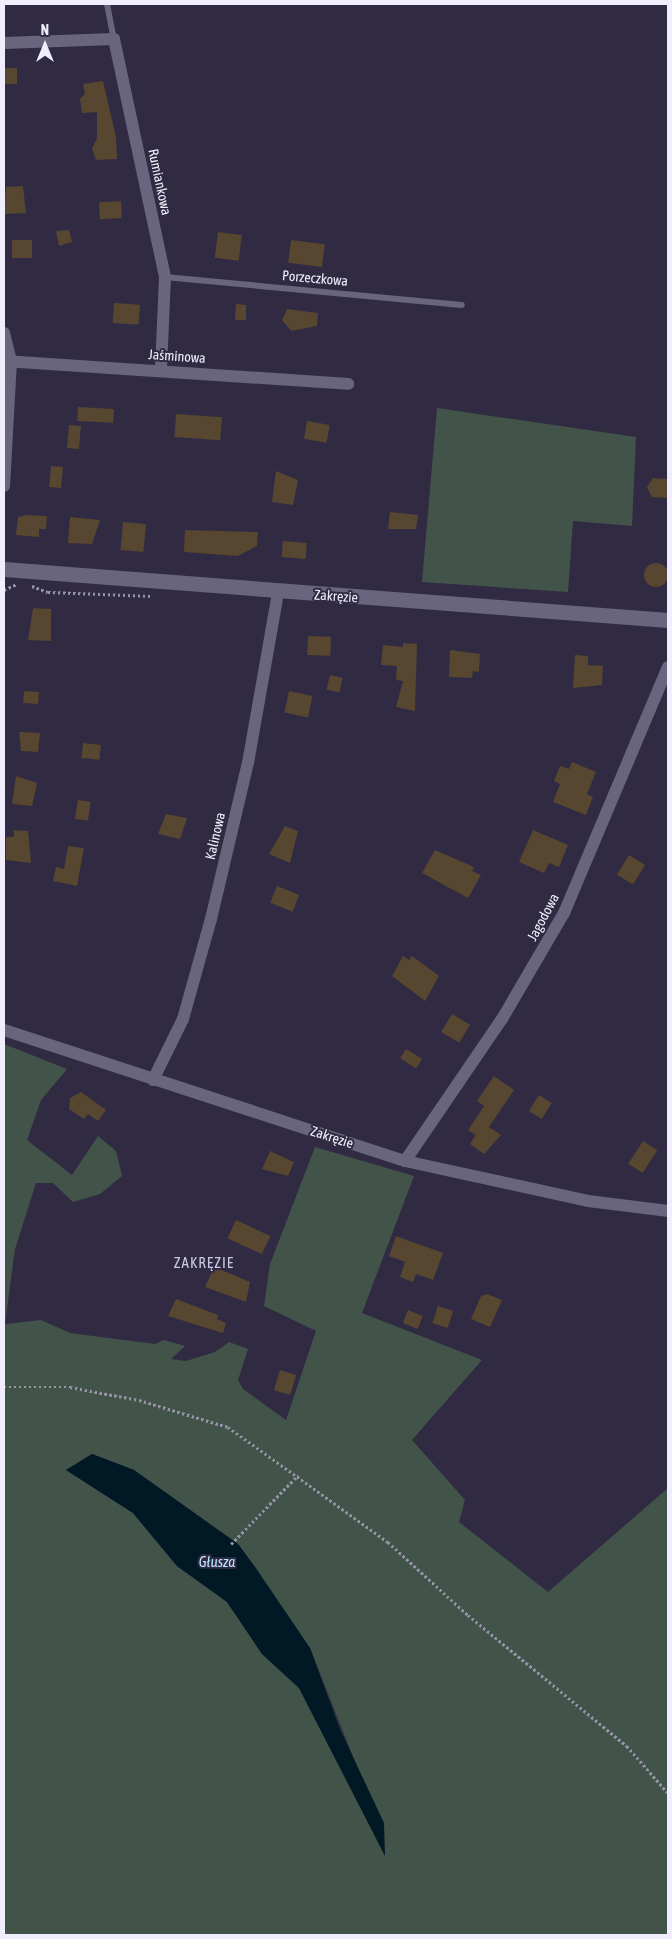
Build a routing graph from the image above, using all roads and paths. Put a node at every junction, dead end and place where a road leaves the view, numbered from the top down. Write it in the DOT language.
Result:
graph roads {
  1 [pos="107,4"];
  2 [pos="114,39"];
  3 [pos="4,43"];
  4 [pos="165,277"];
  5 [pos="462,305"];
  6 [pos="4,333"];
  7 [pos="8,361"];
  8 [pos="161,369"];
  9 [pos="348,384"];
  10 [pos="4,486"];
  11 [pos="4,568"];
  12 [pos="26,584"];
  13 [pos="278,592"];
  14 [pos="162,596"];
  15 [pos="668,620"];
  16 [pos="668,666"];
  17 [pos="4,1030"];
  18 [pos="153,1080"];
  19 [pos="405,1161"];
  20 [pos="668,1211"];
  21 [pos="4,1387"];
  22 [pos="298,1475"];
  23 [pos="231,1544"];
  24 [pos="668,1794"];
  1 -- 2 [label="lane, Rumiankowa"];
  2 -- 3 [label="street"];
  2 -- 4 [label="street, Rumiankowa"];
  4 -- 5 [label="lane, Porzeczkowa"];
  4 -- 8 [label="street, Rumiankowa"];
  6 -- 7 [label="street"];
  7 -- 8 [label="street, Jaśminowa"];
  7 -- 10 [label="street"];
  8 -- 9 [label="street, Jaśminowa"];
  11 -- 13 [label="street, Zakręzie"];
  12 -- 14 [label="path"];
  13 -- 15 [label="street, Zakręzie"];
  13 -- 18 [label="street, Kalinowa"];
  16 -- 19 [label="street, Jagodowa"];
  17 -- 18 [label="street, Zakręzie"];
  18 -- 19 [label="street, Zakręzie"];
  19 -- 20 [label="street, Zakręzie"];
  21 -- 22 [label="path"];
  22 -- 23 [label="path"];
  22 -- 24 [label="path"];
}
